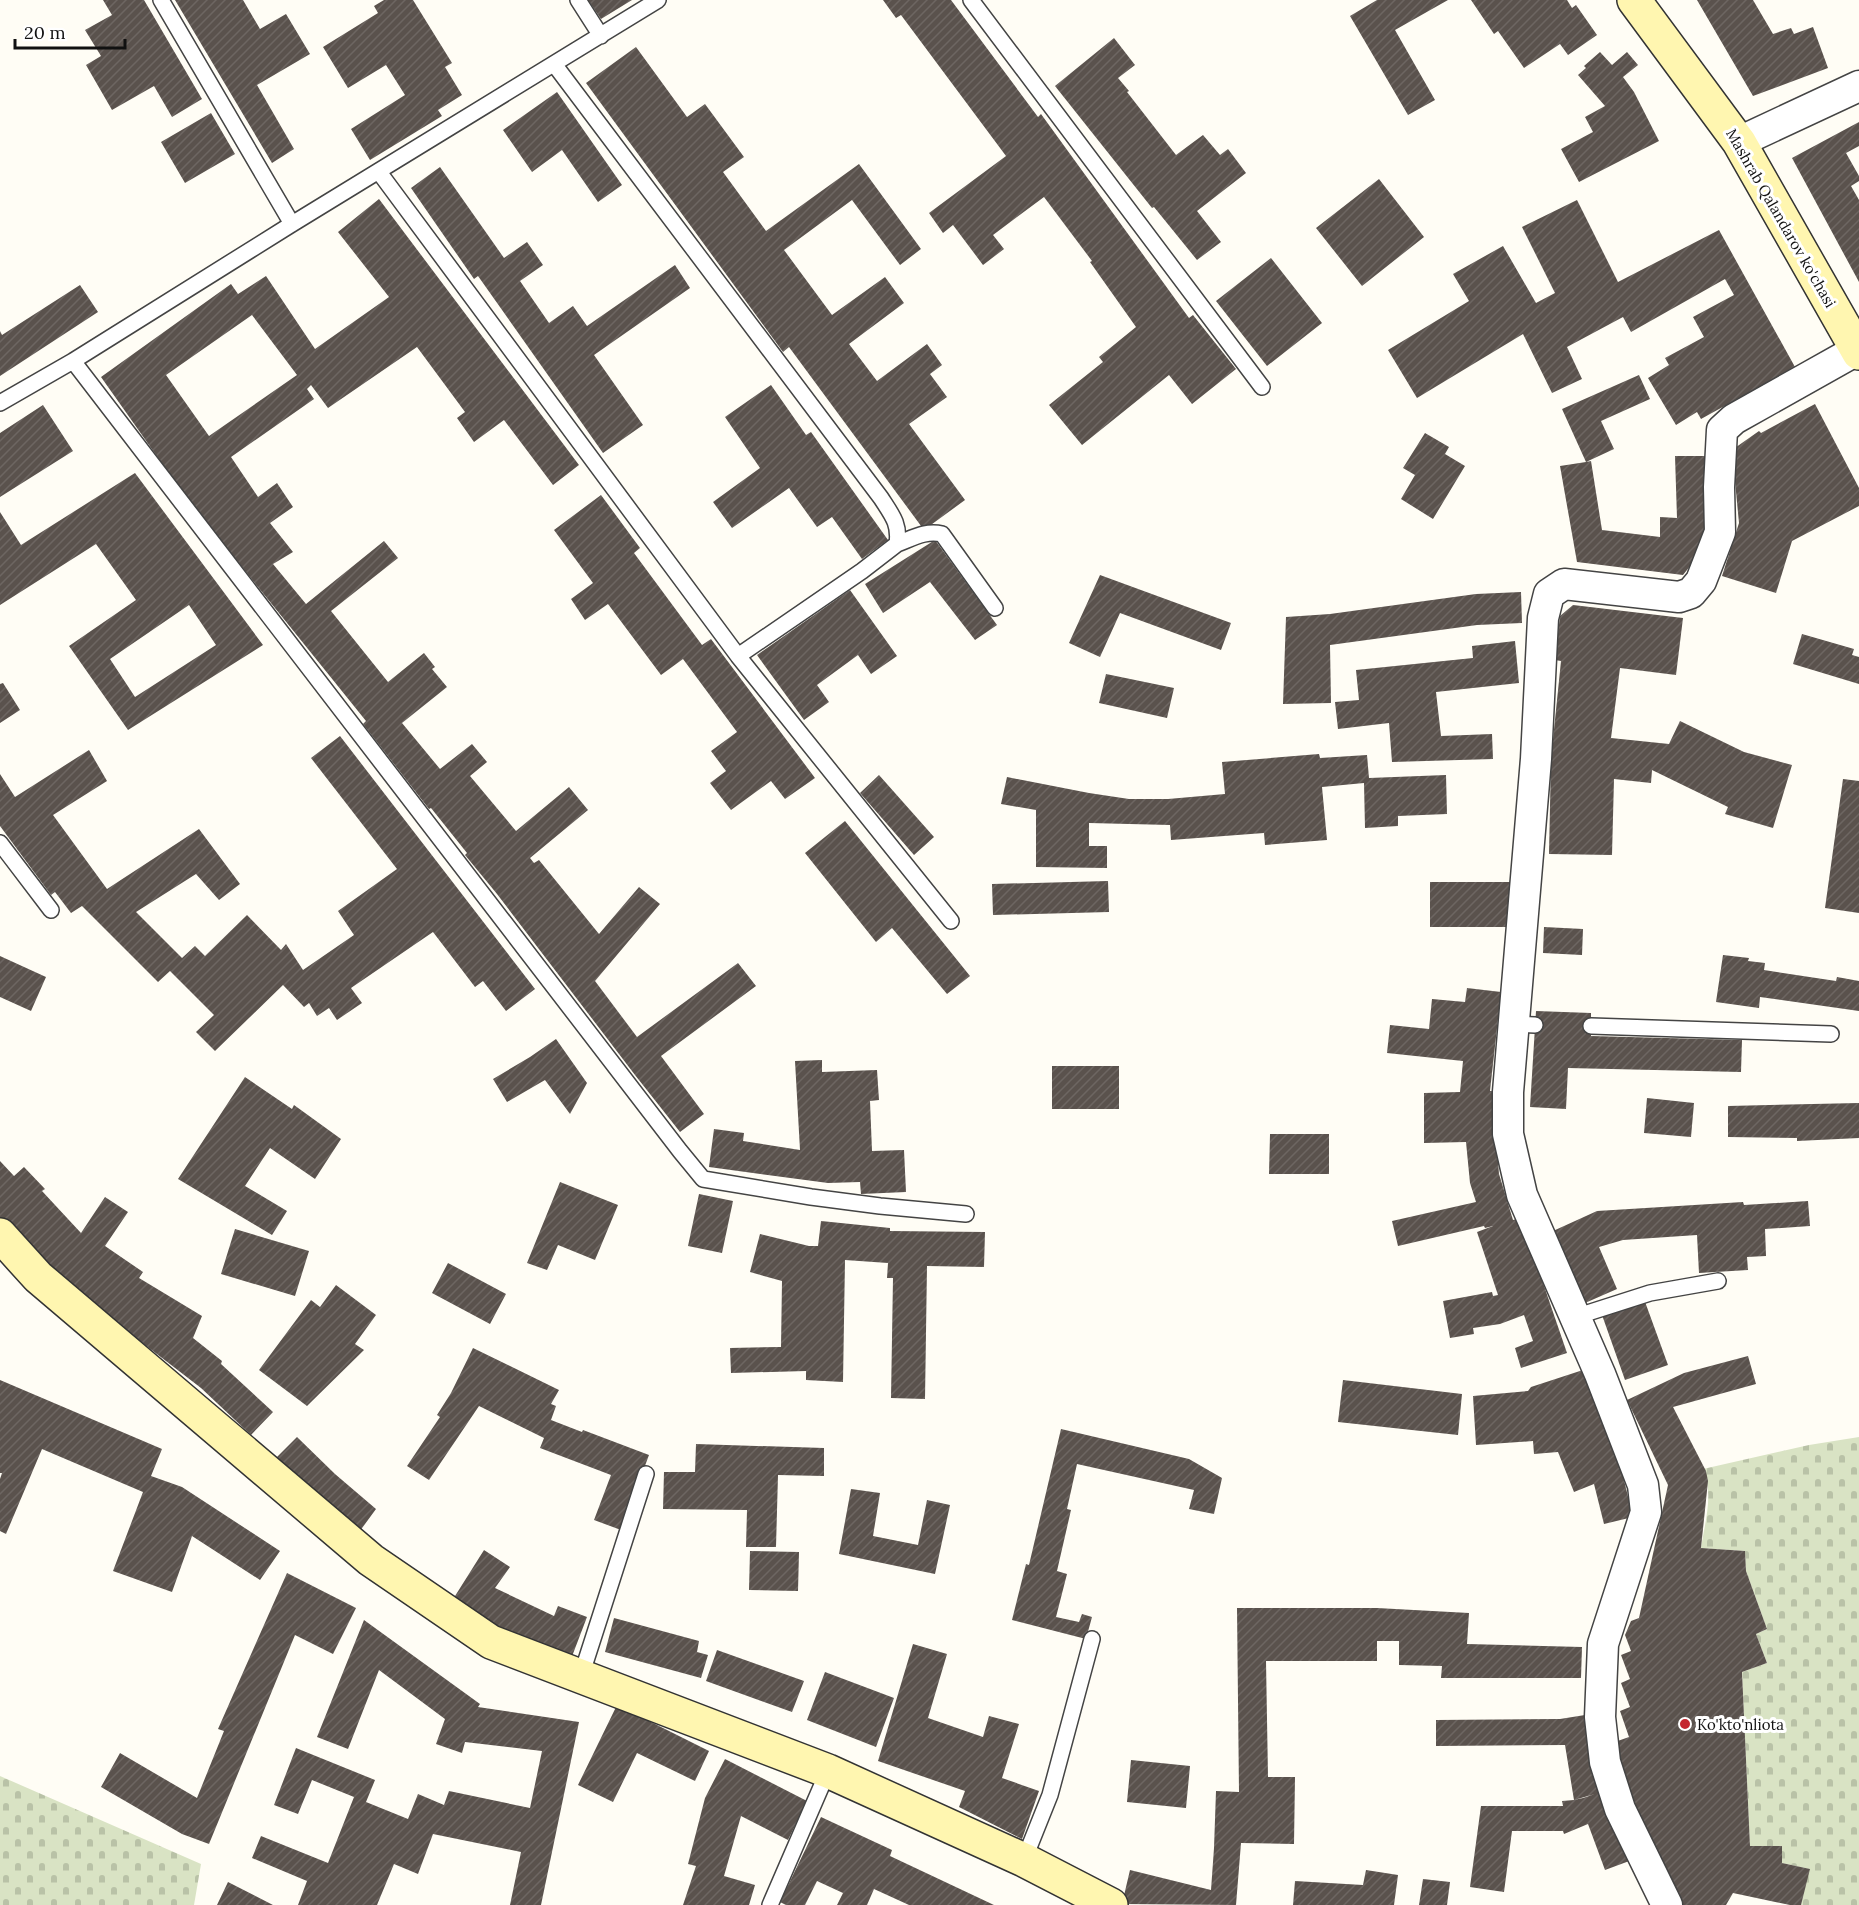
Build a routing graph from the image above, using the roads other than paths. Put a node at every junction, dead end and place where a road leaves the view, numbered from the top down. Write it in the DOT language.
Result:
graph roads {
  1 [pos="161,0"];
  2 [pos="578,0"];
  3 [pos="658,0"];
  4 [pos="971,0"];
  5 [pos="1634,0"];
  6 [pos="601,36"];
  7 [pos="554,64"];
  8 [pos="1859,86"];
  9 [pos="1739,142"];
  10 [pos="379,172"];
  11 [pos="292,224"];
  12 [pos="1858,351"];
  13 [pos="73,361"];
  14 [pos="1262,387"];
  15 [pos="0,403"];
  16 [pos="897,544"];
  17 [pos="995,608"];
  18 [pos="738,656"];
  19 [pos="0,843"];
  20 [pos="51,910"];
  21 [pos="951,921"];
  22 [pos="1591,1026"];
  23 [pos="1831,1034"];
  24 [pos="966,1214"];
  25 [pos="0,1235"];
  26 [pos="1718,1281"];
  27 [pos="1575,1317"];
  28 [pos="646,1474"];
  29 [pos="1092,1639"];
  30 [pos="581,1676"];
  31 [pos="828,1771"];
  32 [pos="1024,1860"];
  33 [pos="770,1905"];
  34 [pos="1111,1905"];
  35 [pos="1667,1905"];
  1 -- 11 [label="lane"];
  2 -- 6 [label="lane"];
  3 -- 6 [label="lane"];
  4 -- 14 [label="lane"];
  5 -- 9 [label="street, Mashrab Qalandarov ko'chasi"];
  6 -- 7 [label="lane"];
  7 -- 10 [label="lane"];
  7 -- 16 [label="lane"];
  8 -- 9 [label="street"];
  9 -- 12 [label="street, Mashrab Qalandarov ko'chasi"];
  10 -- 11 [label="lane"];
  10 -- 18 [label="lane"];
  11 -- 13 [label="lane"];
  12 -- 27 [label="street"];
  13 -- 15 [label="lane"];
  13 -- 24 [label="lane"];
  16 -- 17 [label="lane"];
  16 -- 18 [label="lane"];
  18 -- 21 [label="lane"];
  19 -- 20 [label="lane"];
  22 -- 23 [label="lane"];
  25 -- 30 [label="street"];
  26 -- 27 [label="lane"];
  27 -- 35 [label="street"];
  28 -- 30 [label="lane"];
  29 -- 32 [label="lane"];
  30 -- 31 [label="street"];
  31 -- 32 [label="street"];
  31 -- 33 [label="lane"];
  32 -- 34 [label="street"];
}
